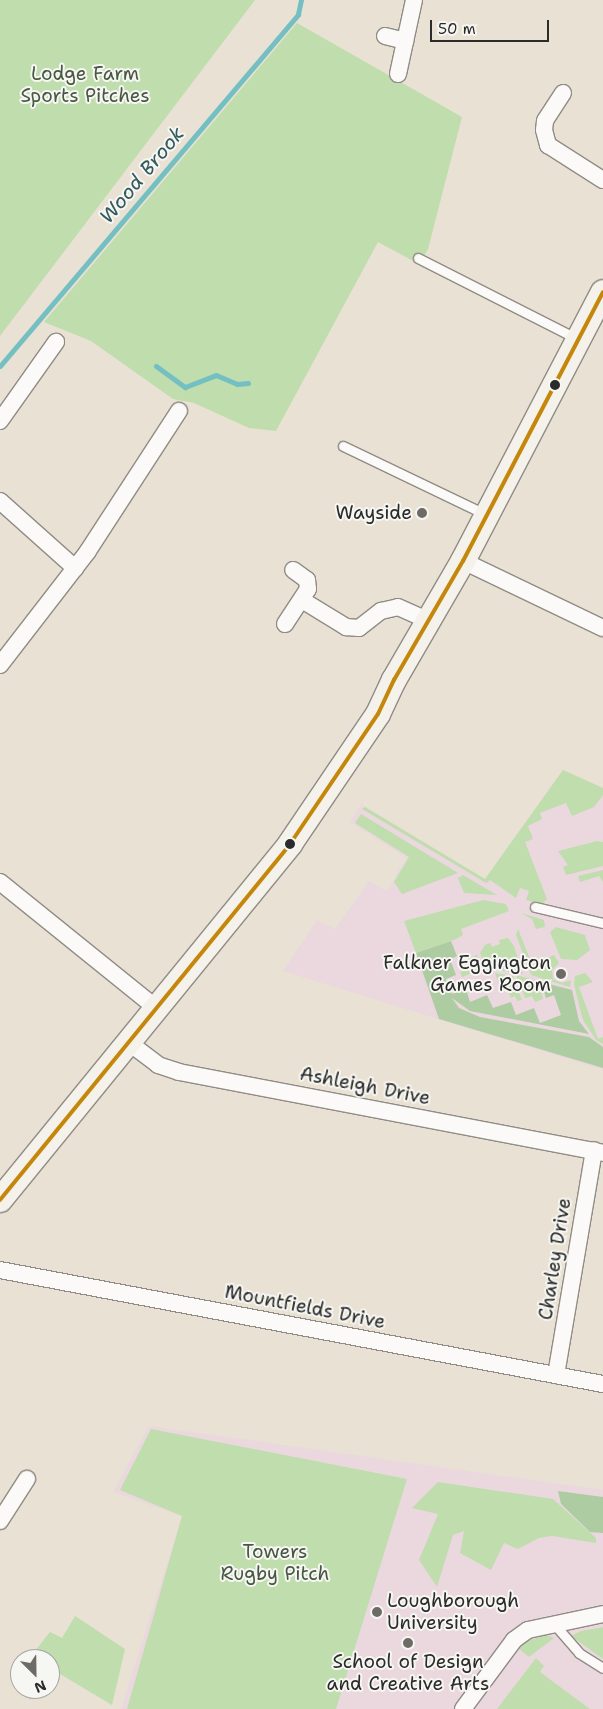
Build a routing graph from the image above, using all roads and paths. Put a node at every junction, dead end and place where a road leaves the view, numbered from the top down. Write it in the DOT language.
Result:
graph roads {
  1 [pos="414,0"];
  2 [pos="385,36"];
  3 [pos="405,41"];
  4 [pos="398,74"];
  5 [pos="563,93"];
  6 [pos="603,180"];
  7 [pos="418,258"];
  8 [pos="603,292"];
  9 [pos="578,338"];
  10 [pos="56,342"];
  11 [pos="179,411"];
  12 [pos="0,421"];
  13 [pos="342,446"];
  14 [pos="0,501"];
  15 [pos="487,515"];
  16 [pos="463,561"];
  17 [pos="75,568"];
  18 [pos="293,570"];
  19 [pos="302,600"];
  20 [pos="430,621"];
  21 [pos="286,624"];
  22 [pos="603,628"];
  23 [pos="0,665"];
  24 [pos="0,882"];
  25 [pos="535,908"];
  26 [pos="603,923"];
  27 [pos="156,1008"];
  28 [pos="128,1042"];
  29 [pos="598,1152"];
  30 [pos="1,1198"];
  31 [pos="0,1270"];
  32 [pos="556,1375"];
  33 [pos="603,1384"];
  34 [pos="27,1479"];
  35 [pos="0,1521"];
  36 [pos="603,1614"];
  37 [pos="555,1625"];
  38 [pos="603,1668"];
  39 [pos="463,1709"];
  1 -- 3 [label="street"];
  2 -- 3 [label="street"];
  3 -- 4 [label="street"];
  5 -- 6 [label="street"];
  7 -- 9 [label="lane"];
  8 -- 9 [label="street"];
  9 -- 15 [label="street"];
  10 -- 12 [label="street"];
  11 -- 17 [label="street"];
  13 -- 15 [label="lane"];
  14 -- 17 [label="street"];
  15 -- 16 [label="street"];
  16 -- 20 [label="street"];
  16 -- 22 [label="street"];
  17 -- 23 [label="street"];
  18 -- 19 [label="street"];
  19 -- 20 [label="street"];
  19 -- 21 [label="street"];
  20 -- 27 [label="street"];
  24 -- 27 [label="street"];
  25 -- 26 [label="lane"];
  27 -- 28 [label="street"];
  28 -- 29 [label="street, Ashleigh Drive"];
  28 -- 30 [label="street"];
  29 -- 32 [label="street, Charley Drive"];
  31 -- 32 [label="street, Mountfields Drive"];
  32 -- 33 [label="street, Mountfields Drive"];
  34 -- 35 [label="street"];
  36 -- 37 [label="street"];
  37 -- 38 [label="lane"];
  37 -- 39 [label="street"];
}
